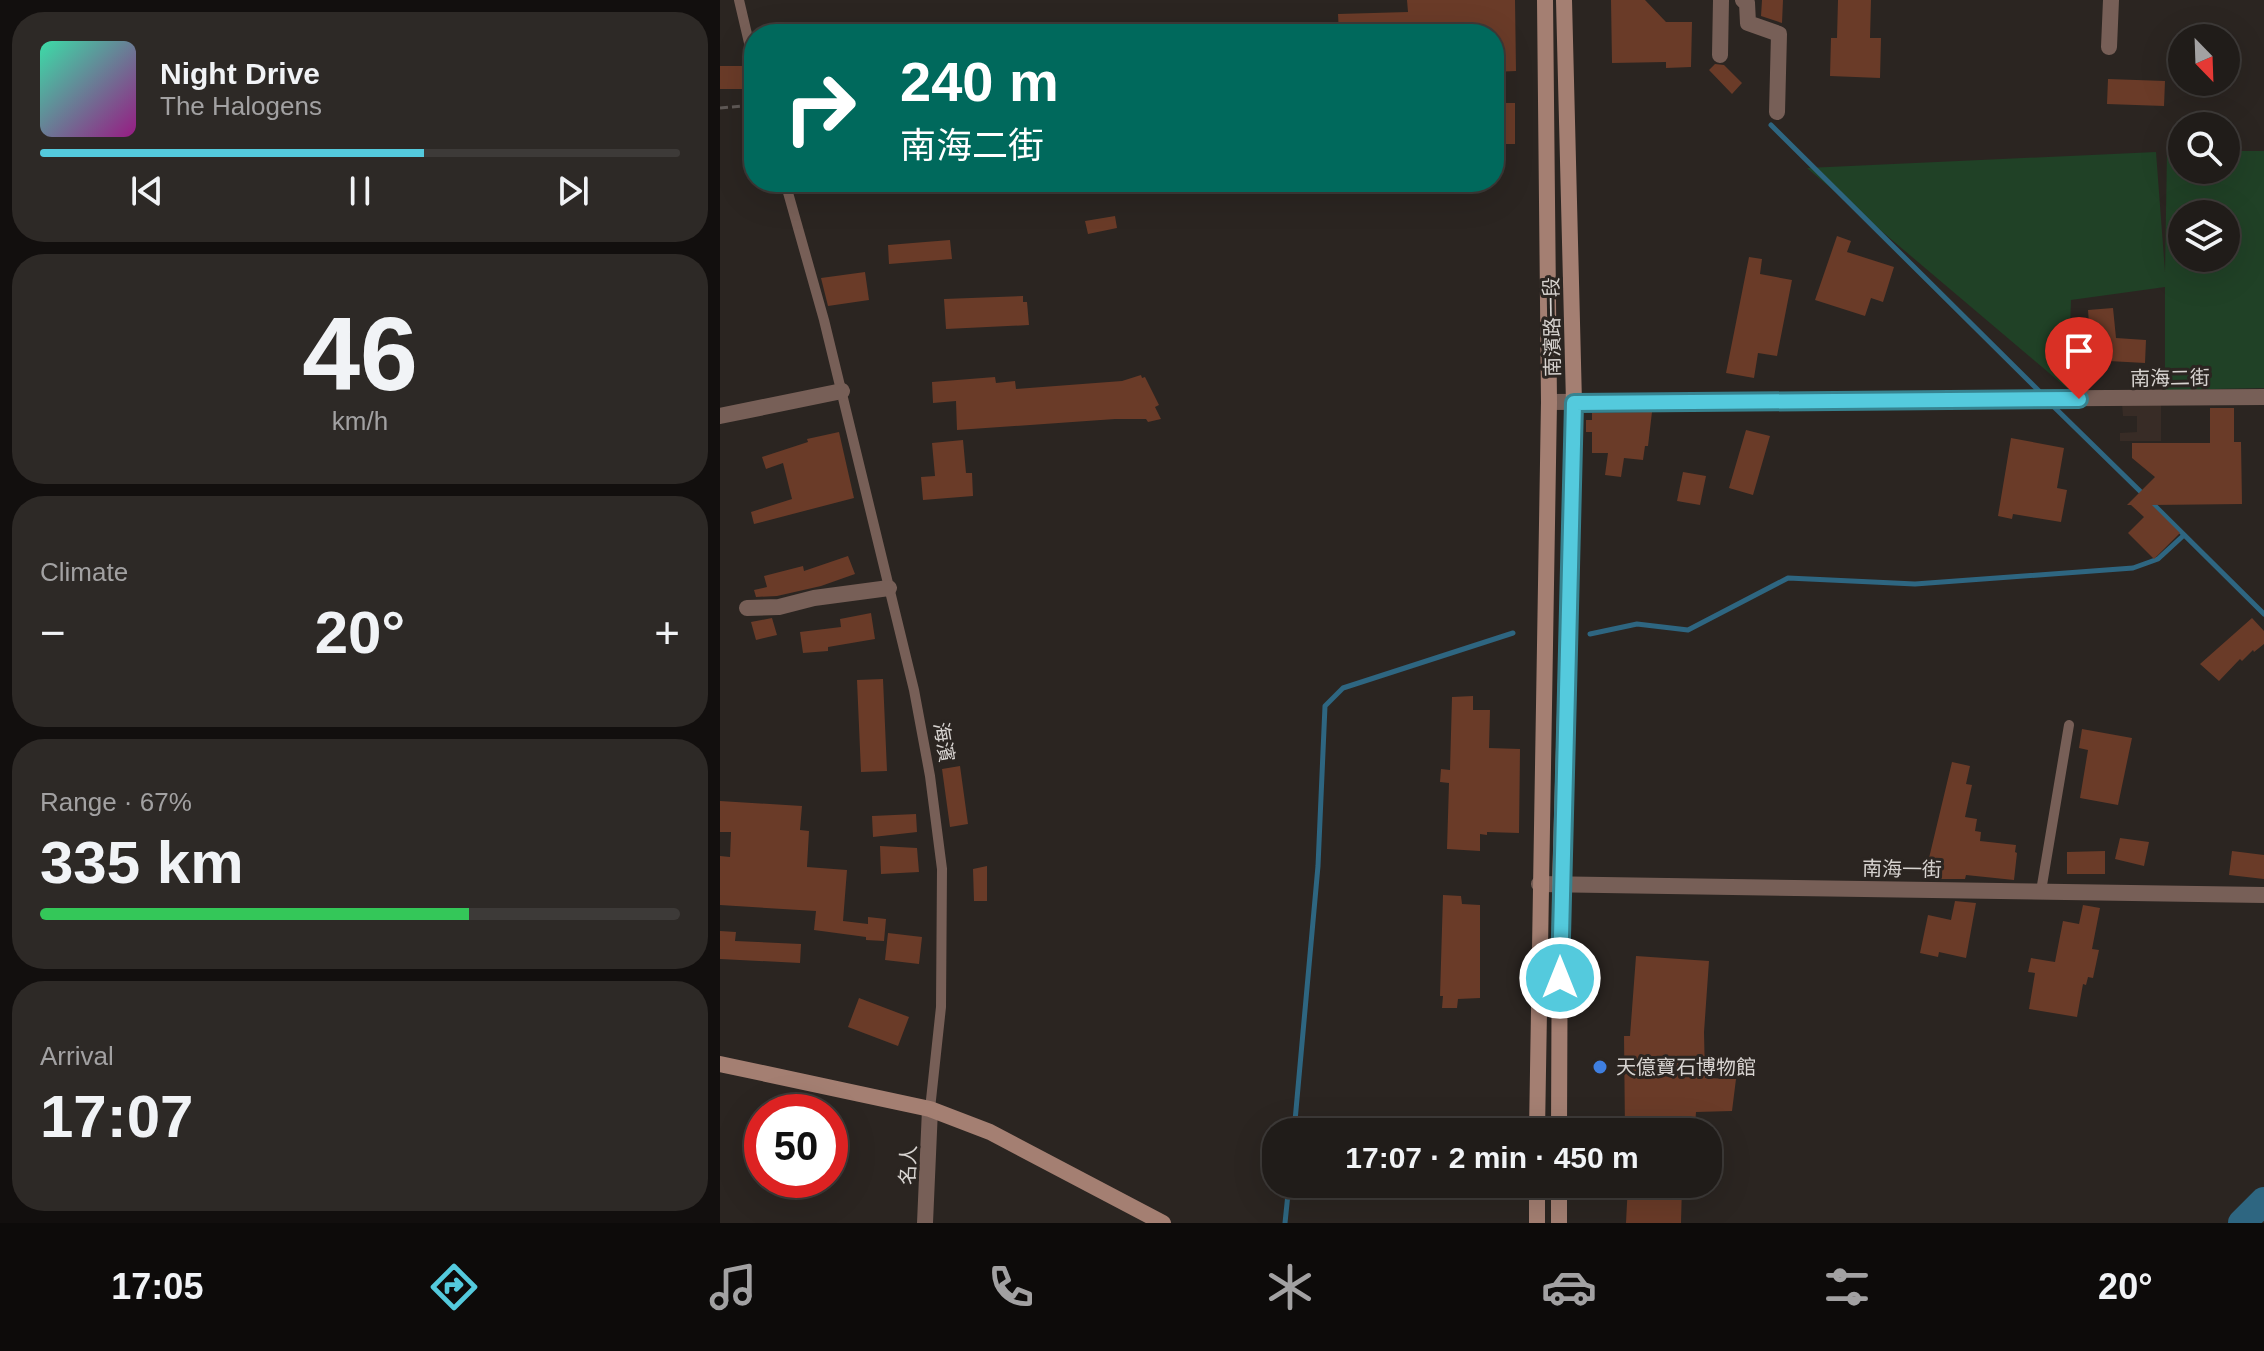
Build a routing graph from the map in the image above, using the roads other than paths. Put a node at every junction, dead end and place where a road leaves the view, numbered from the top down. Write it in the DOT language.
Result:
graph roads {
  1 [pos="739,0"];
  2 [pos="1545,0"];
  3 [pos="1564,0"];
  4 [pos="1721,0"];
  5 [pos="1743,0"];
  6 [pos="2111,0"];
  7 [pos="745,24"];
  8 [pos="2109,47"];
  9 [pos="1720,55"];
  10 [pos="1777,112"];
  11 [pos="788,192"];
  12 [pos="842,391"];
  13 [pos="2264,397"];
  14 [pos="1549,402"];
  15 [pos="1574,403"];
  16 [pos="720,416"];
  17 [pos="889,588"];
  18 [pos="747,608"];
  19 [pos="2069,725"];
  20 [pos="1539,884"];
  21 [pos="1560,885"];
  22 [pos="2041,891"];
  23 [pos="2264,895"];
  24 [pos="720,1064"];
  25 [pos="930,1109"];
  26 [pos="1537,1118"];
  27 [pos="1559,1118"];
  28 [pos="1537,1198"];
  29 [pos="1559,1198"];
  30 [pos="925,1223"];
  31 [pos="1163,1223"];
  32 [pos="1537,1223"];
  33 [pos="1559,1223"];
  1 -- 7 [label="lane"];
  2 -- 14 [label="main road, 南濱路一段"];
  3 -- 15 [label="main road, 南濱路一段"];
  4 -- 9 [label="street"];
  5 -- 10 [label="street"];
  6 -- 8 [label="street"];
  11 -- 12 [label="lane, 海濱"];
  12 -- 16 [label="street"];
  12 -- 17 [label="lane, 海濱"];
  13 -- 15 [label="street, 南海二街"];
  14 -- 15 [label="street, 南海二街"];
  14 -- 20 [label="main road, 南濱路一段"];
  15 -- 21 [label="main road, 南濱路一段"];
  17 -- 18 [label="street"];
  17 -- 25 [label="lane, 海濱"];
  19 -- 22 [label="lane"];
  20 -- 21 [label="street, 南海一街"];
  20 -- 26 [label="main road, 南濱路一段"];
  21 -- 22 [label="street, 南海一街"];
  21 -- 27 [label="main road, 南濱路一段"];
  22 -- 23 [label="street, 南海一街"];
  24 -- 25 [label="main road"];
  25 -- 30 [label="street, 名人"];
  25 -- 31 [label="main road"];
  28 -- 32 [label="main road"];
  29 -- 33 [label="main road"];
}
